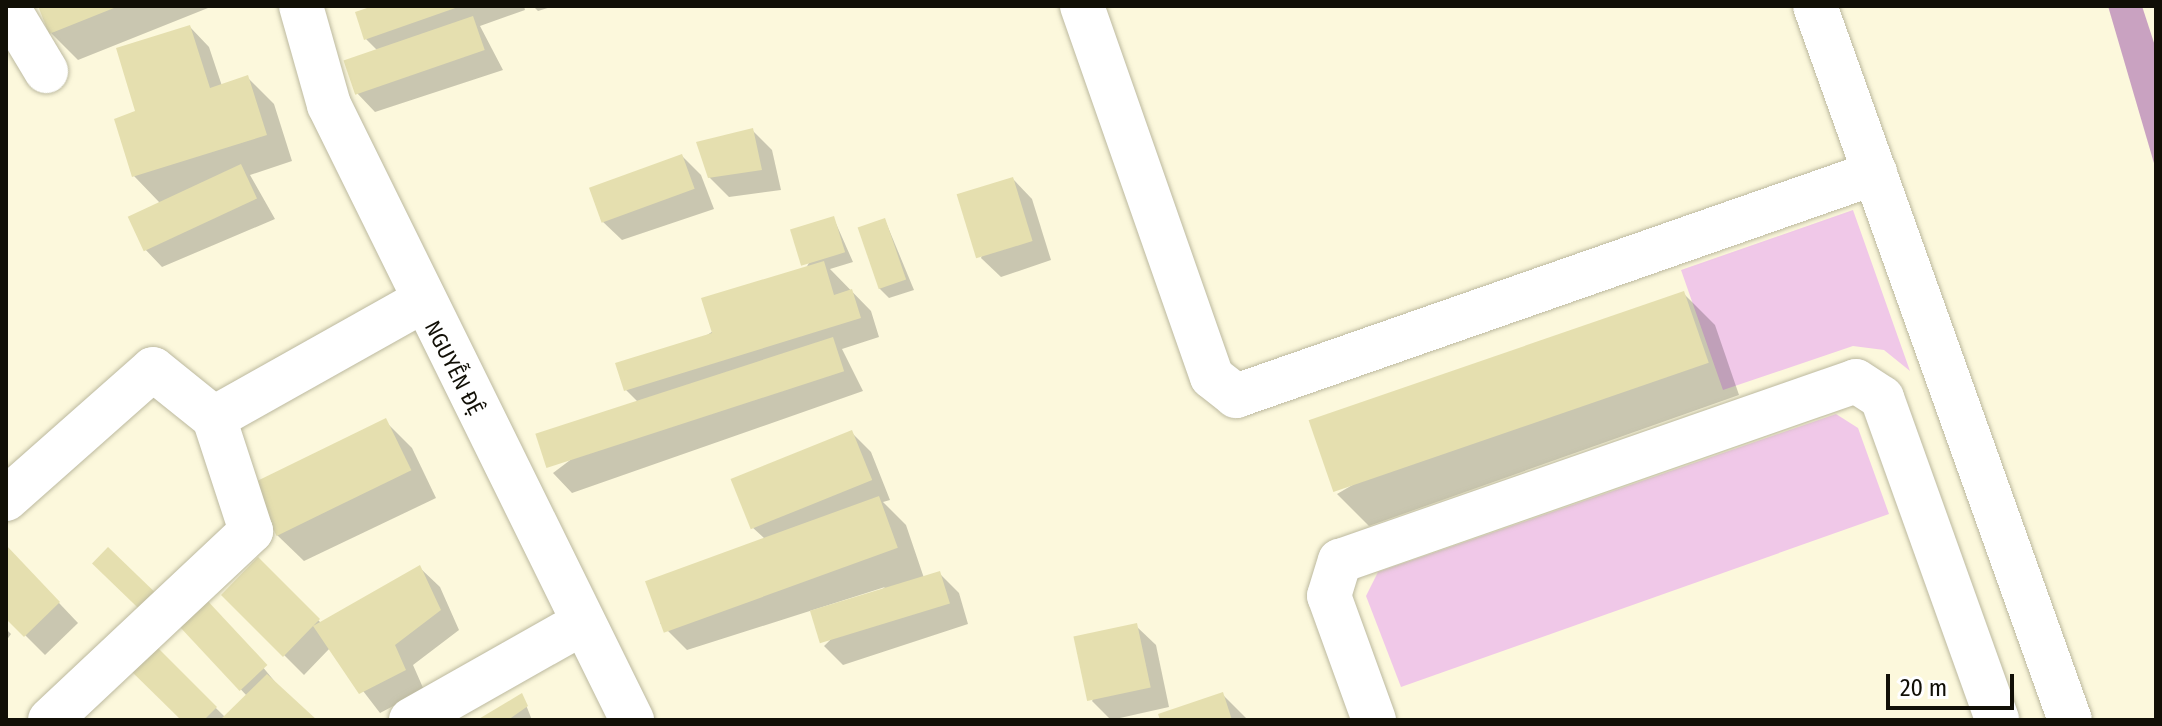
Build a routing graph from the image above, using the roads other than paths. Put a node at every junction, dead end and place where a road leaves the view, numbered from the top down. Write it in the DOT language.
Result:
graph roads {
  1 [pos="7,6"];
  2 [pos="301,6"];
  3 [pos="1082,6"];
  4 [pos="1815,6"];
  5 [pos="46,71"];
  6 [pos="1875,173"];
  7 [pos="421,302"];
  8 [pos="214,418"];
  9 [pos="6,499"];
  10 [pos="581,624"];
  11 [pos="50,720"];
  12 [pos="411,720"];
  13 [pos="632,720"];
  14 [pos="1374,720"];
  15 [pos="1997,720"];
  16 [pos="2070,720"];
  1 -- 5 [label="street"];
  2 -- 7 [label="street, NGUYỄN ĐỆ"];
  3 -- 6 [label="street"];
  4 -- 6 [label="street"];
  6 -- 16 [label="street"];
  7 -- 8 [label="street"];
  7 -- 10 [label="street, NGUYỄN ĐỆ"];
  8 -- 9 [label="street"];
  8 -- 11 [label="street"];
  10 -- 12 [label="street"];
  10 -- 13 [label="street, NGUYỄN ĐỆ"];
  14 -- 15 [label="street"];
}
